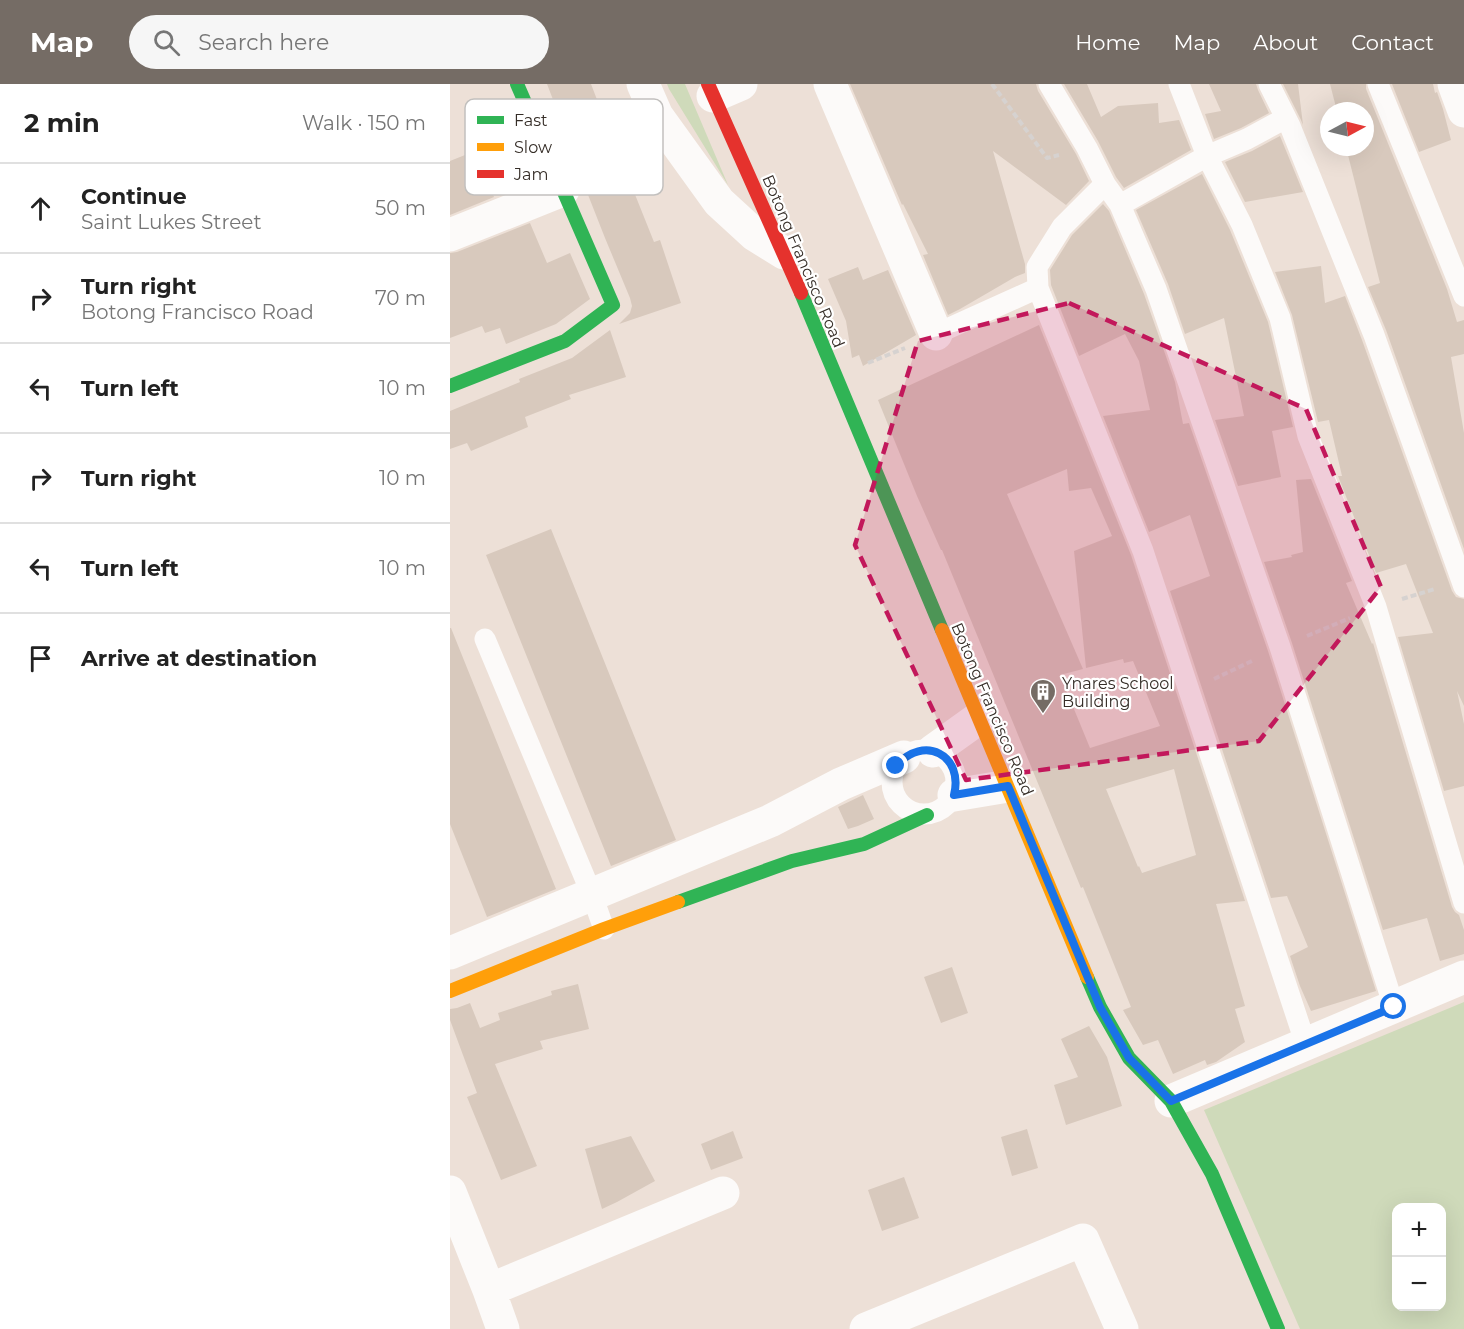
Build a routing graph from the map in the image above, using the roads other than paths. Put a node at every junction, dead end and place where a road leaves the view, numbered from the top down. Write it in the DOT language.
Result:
graph roads {
  1 [pos="517,84"];
  2 [pos="643,84"];
  3 [pos="830,84"];
  4 [pos="1049,84"];
  5 [pos="1179,84"];
  6 [pos="1269,84"];
  7 [pos="1378,84"];
  8 [pos="1454,84"];
  9 [pos="721,88"];
  10 [pos="524,99"];
  11 [pos="650,99"];
  12 [pos="1464,109"];
  13 [pos="1286,118"];
  14 [pos="663,124"];
  15 [pos="1207,156"];
  16 [pos="1105,184"];
  17 [pos="550,195"];
  18 [pos="565,195"];
  19 [pos="1120,206"];
  20 [pos="450,235"];
  21 [pos="784,253"];
  22 [pos="1038,288"];
  23 [pos="1464,296"];
  24 [pos="936,334"];
  25 [pos="450,386"];
  26 [pos="1463,584"];
  27 [pos="485,639"];
  28 [pos="979,718"];
  29 [pos="919,754"];
  30 [pos="1008,786"];
  31 [pos="954,795"];
  32 [pos="927,815"];
  33 [pos="592,895"];
  34 [pos="1464,903"];
  35 [pos="604,929"];
  36 [pos="450,953"];
  37 [pos="1464,977"];
  38 [pos="450,991"];
  39 [pos="1394,1007"];
  40 [pos="1306,1045"];
  41 [pos="1171,1101"];
  42 [pos="450,1192"];
  43 [pos="723,1193"];
  44 [pos="489,1290"];
  45 [pos="503,1329"];
  46 [pos="866,1329"];
  47 [pos="1122,1329"];
  48 [pos="1278,1329"];
  1 -- 10 [label="street"];
  2 -- 11 [label="street"];
  3 -- 24 [label="street"];
  4 -- 16 [label="lane"];
  5 -- 15 [label="lane"];
  6 -- 13 [label="lane"];
  7 -- 23 [label="lane"];
  8 -- 12 [label="street"];
  9 -- 21 [label="street, Botong Francisco Road"];
  13 -- 15 [label="lane"];
  13 -- 26 [label="lane"];
  14 -- 21 [label="street"];
  15 -- 19 [label="lane"];
  15 -- 34 [label="lane"];
  16 -- 19 [label="lane"];
  16 -- 22 [label="lane"];
  17 -- 20 [label="street"];
  18 -- 25 [label="street"];
  19 -- 39 [label="lane"];
  21 -- 28 [label="street, Botong Francisco Road"];
  22 -- 24 [label="lane"];
  22 -- 40 [label="lane"];
  27 -- 33 [label="lane"];
  28 -- 29 [label="street"];
  28 -- 30 [label="street, Botong Francisco Road"];
  29 -- 31 [label="lane"];
  29 -- 32 [label="lane"];
  29 -- 33 [label="street"];
  30 -- 31 [label="street"];
  30 -- 41 [label="street, Botong Francisco Road"];
  31 -- 32 [label="lane"];
  32 -- 35 [label="street"];
  33 -- 35 [label="lane"];
  33 -- 36 [label="street"];
  35 -- 38 [label="street"];
  37 -- 39 [label="street"];
  39 -- 40 [label="street"];
  40 -- 41 [label="street"];
  41 -- 48 [label="street, Botong Francisco Road"];
  42 -- 44 [label="street"];
  43 -- 44 [label="street"];
  44 -- 45 [label="street"];
  46 -- 47 [label="street"];
}
